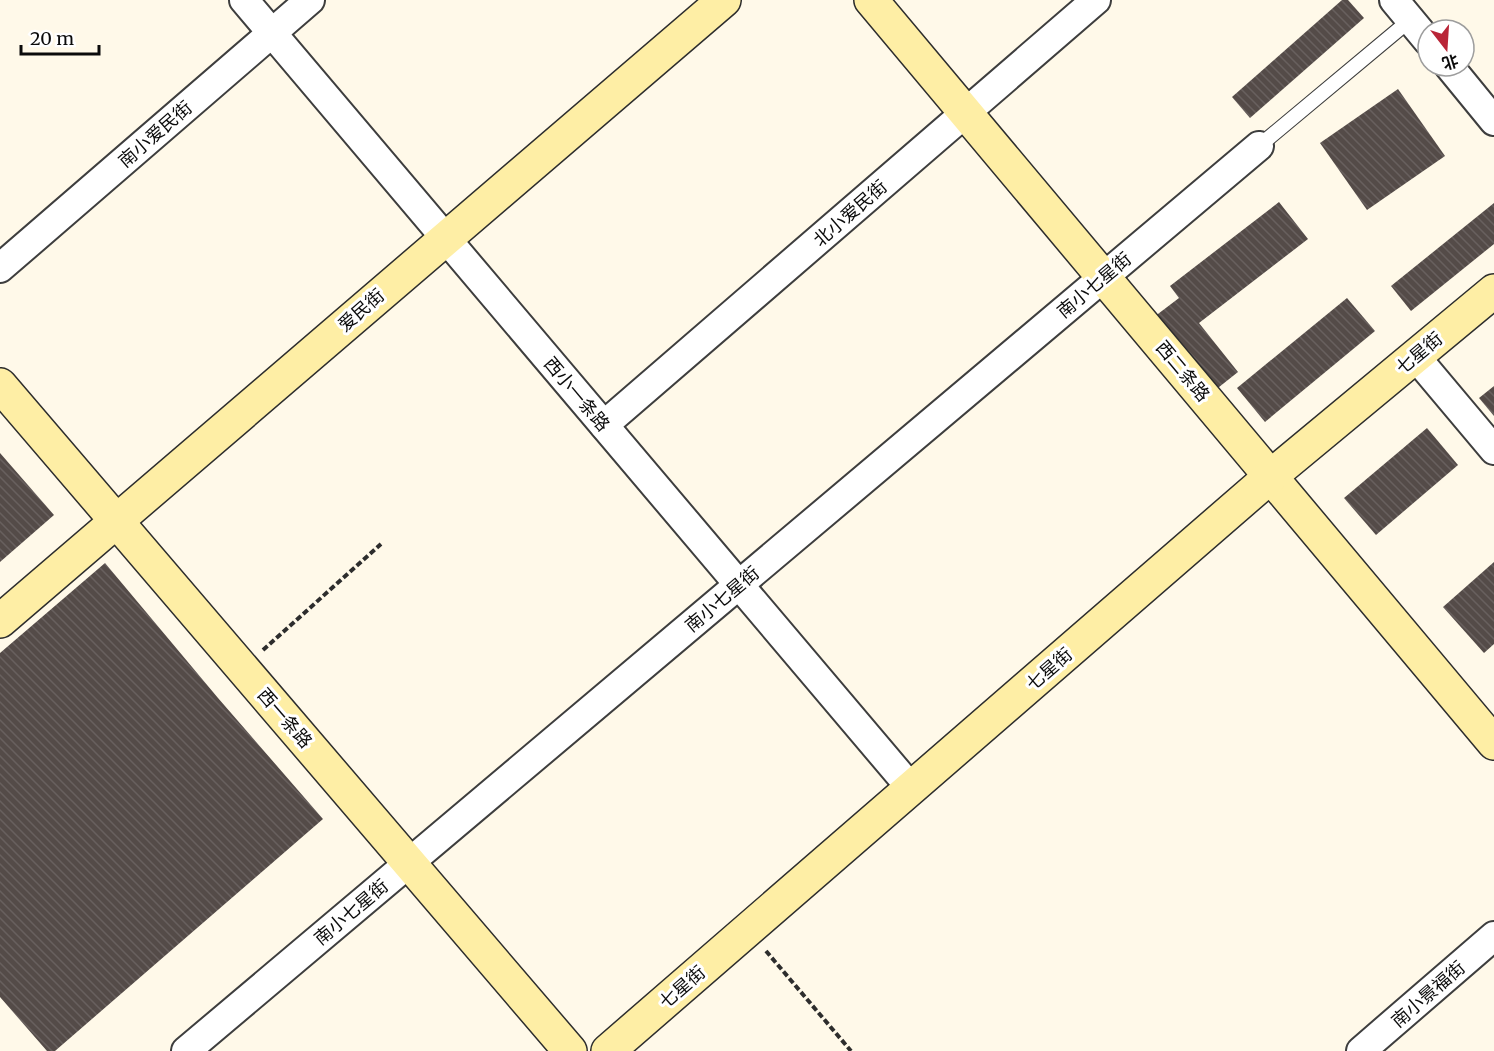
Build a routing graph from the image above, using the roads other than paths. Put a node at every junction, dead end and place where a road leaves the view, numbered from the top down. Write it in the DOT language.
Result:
graph roads {
  1 [pos="244,0"];
  2 [pos="309,0"];
  3 [pos="724,0"];
  4 [pos="870,0"];
  5 [pos="1096,0"];
  6 [pos="1411,20"];
  7 [pos="272,33"];
  8 [pos="1459,78"];
  9 [pos="965,112"];
  10 [pos="1494,121"];
  11 [pos="1259,146"];
  12 [pos="446,238"];
  13 [pos="0,268"];
  14 [pos="1104,277"];
  15 [pos="1494,291"];
  16 [pos="1415,356"];
  17 [pos="0,385"];
  18 [pos="604,425"];
  19 [pos="1494,450"];
  20 [pos="1271,476"];
  21 [pos="116,520"];
  22 [pos="739,585"];
  23 [pos="0,621"];
  24 [pos="1494,743"];
  25 [pos="911,788"];
  26 [pos="409,863"];
  27 [pos="1494,936"];
  28 [pos="186,1051"];
  29 [pos="570,1051"];
  30 [pos="608,1051"];
  31 [pos="1361,1051"];
  1 -- 7 [label="street, 西小一条路"];
  2 -- 7 [label="street, 南小爱民街"];
  3 -- 12 [label="street, 爱民街"];
  4 -- 9 [label="street, 西二条路"];
  5 -- 9 [label="street, 北小爱民街"];
  6 -- 11 [label="lane"];
  7 -- 12 [label="street, 西小一条路"];
  7 -- 13 [label="street, 南小爱民街"];
  8 -- 10 [label="street"];
  9 -- 14 [label="street, 西二条路"];
  9 -- 18 [label="street, 北小爱民街"];
  11 -- 14 [label="street, 南小七星街"];
  12 -- 18 [label="street, 西小一条路"];
  12 -- 21 [label="street, 爱民街"];
  14 -- 20 [label="street, 西二条路"];
  14 -- 22 [label="street, 南小七星街"];
  15 -- 16 [label="street, 七星街"];
  16 -- 19 [label="street"];
  16 -- 20 [label="street, 七星街"];
  17 -- 21 [label="street, 西一条路"];
  18 -- 22 [label="street, 西小一条路"];
  20 -- 24 [label="street, 西二条路"];
  20 -- 25 [label="street, 七星街"];
  21 -- 23 [label="street, 爱民街"];
  21 -- 26 [label="street, 西一条路"];
  22 -- 25 [label="street, 西小一条路"];
  22 -- 26 [label="street, 南小七星街"];
  25 -- 30 [label="street, 七星街"];
  26 -- 28 [label="street, 南小七星街"];
  26 -- 29 [label="street, 西一条路"];
  27 -- 31 [label="street, 南小景福街"];
}
